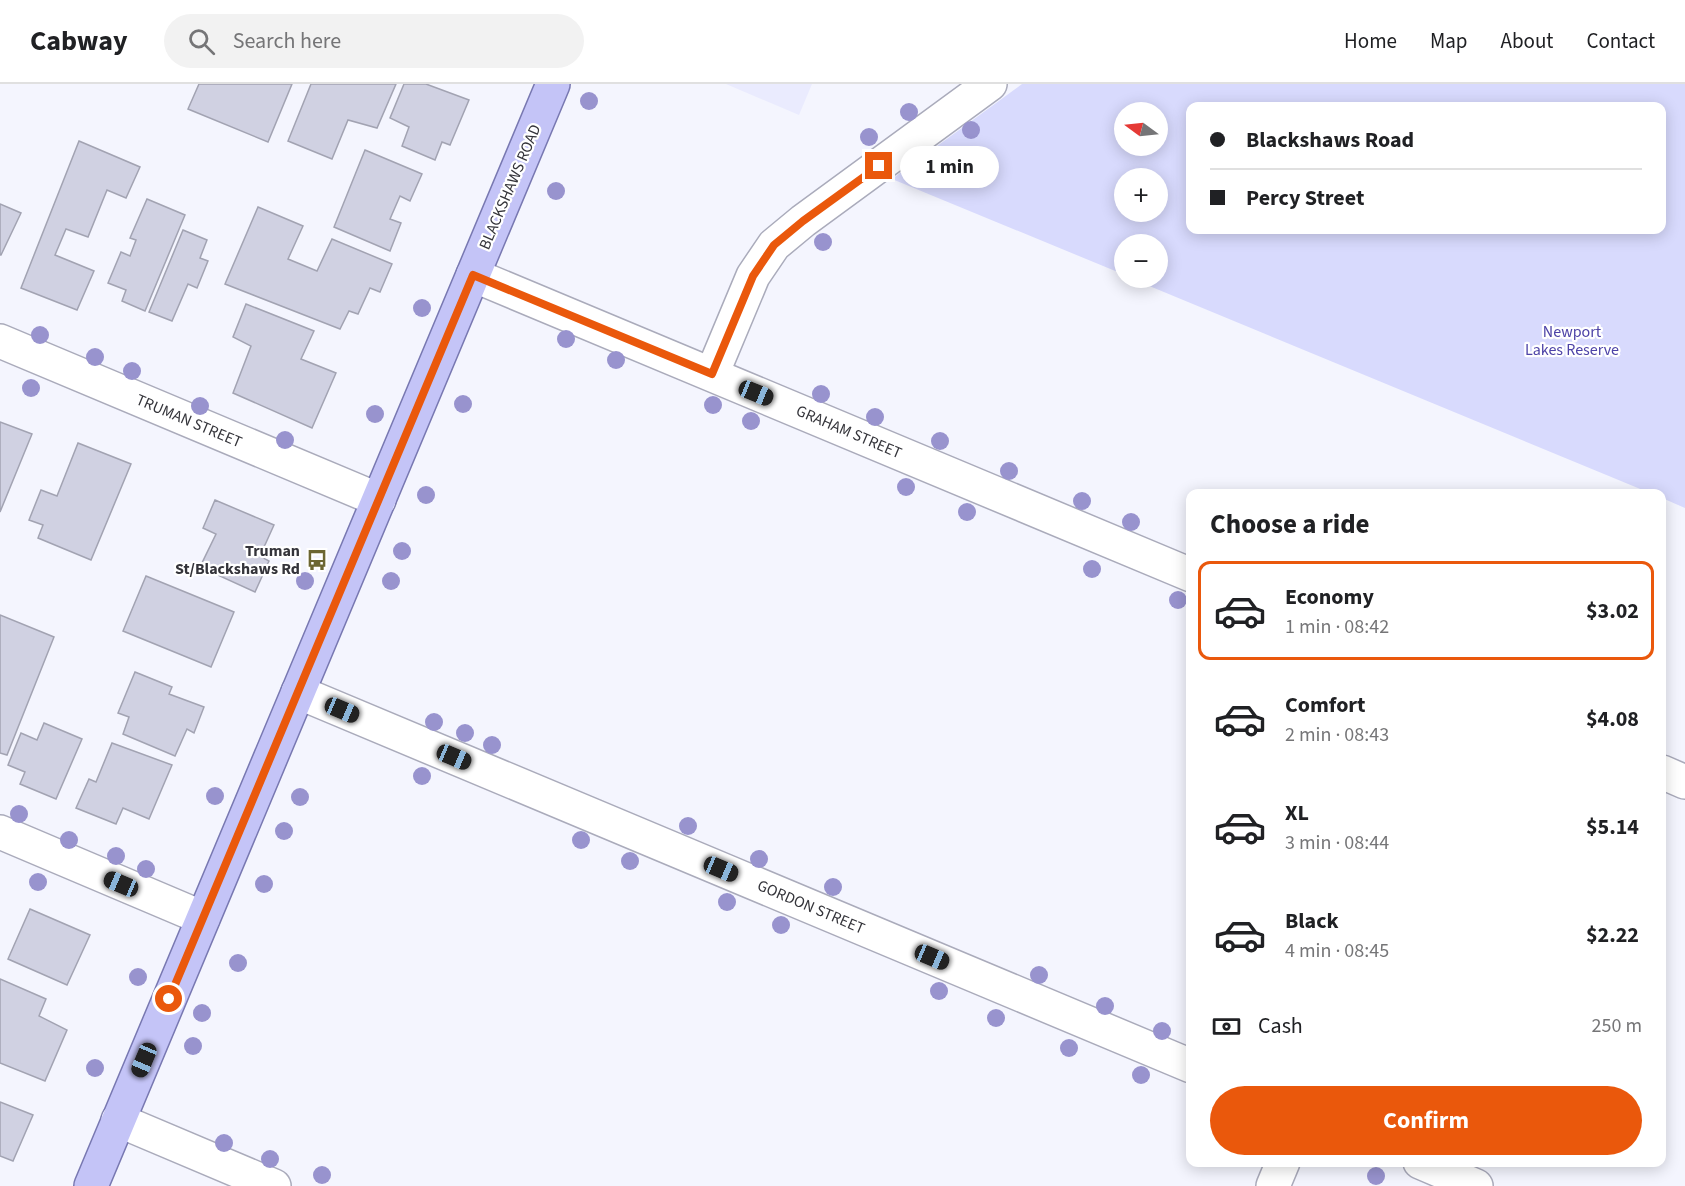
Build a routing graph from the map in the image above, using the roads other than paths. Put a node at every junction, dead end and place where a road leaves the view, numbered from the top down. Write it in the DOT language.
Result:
graph roads {
  1 [pos="553,84"];
  2 [pos="990,84"];
  3 [pos="473,275"];
  4 [pos="0,341"];
  5 [pos="712,374"];
  6 [pos="379,500"];
  7 [pos="1186,573"];
  8 [pos="298,692"];
  9 [pos="1666,774"];
  10 [pos="1685,782"];
  11 [pos="0,832"];
  12 [pos="203,918"];
  13 [pos="1186,1064"];
  14 [pos="118,1120"];
  15 [pos="1280,1167"];
  16 [pos="1432,1167"];
  17 [pos="91,1186"];
  18 [pos="274,1186"];
  19 [pos="1273,1186"];
  20 [pos="1476,1186"];
  1 -- 3 [label="main road, BLACKSHAWS ROAD"];
  2 -- 5 [label="street"];
  3 -- 5 [label="street, GRAHAM STREET"];
  3 -- 6 [label="main road, BLACKSHAWS ROAD"];
  4 -- 6 [label="street, TRUMAN STREET"];
  5 -- 7 [label="street, GRAHAM STREET"];
  6 -- 8 [label="main road, BLACKSHAWS ROAD"];
  8 -- 12 [label="main road, BLACKSHAWS ROAD"];
  8 -- 13 [label="street, GORDON STREET"];
  9 -- 10 [label="street"];
  11 -- 12 [label="street"];
  12 -- 14 [label="main road, BLACKSHAWS ROAD"];
  14 -- 17 [label="main road, BLACKSHAWS ROAD"];
  14 -- 18 [label="street"];
  15 -- 19 [label="street"];
  16 -- 20 [label="street"];
}
